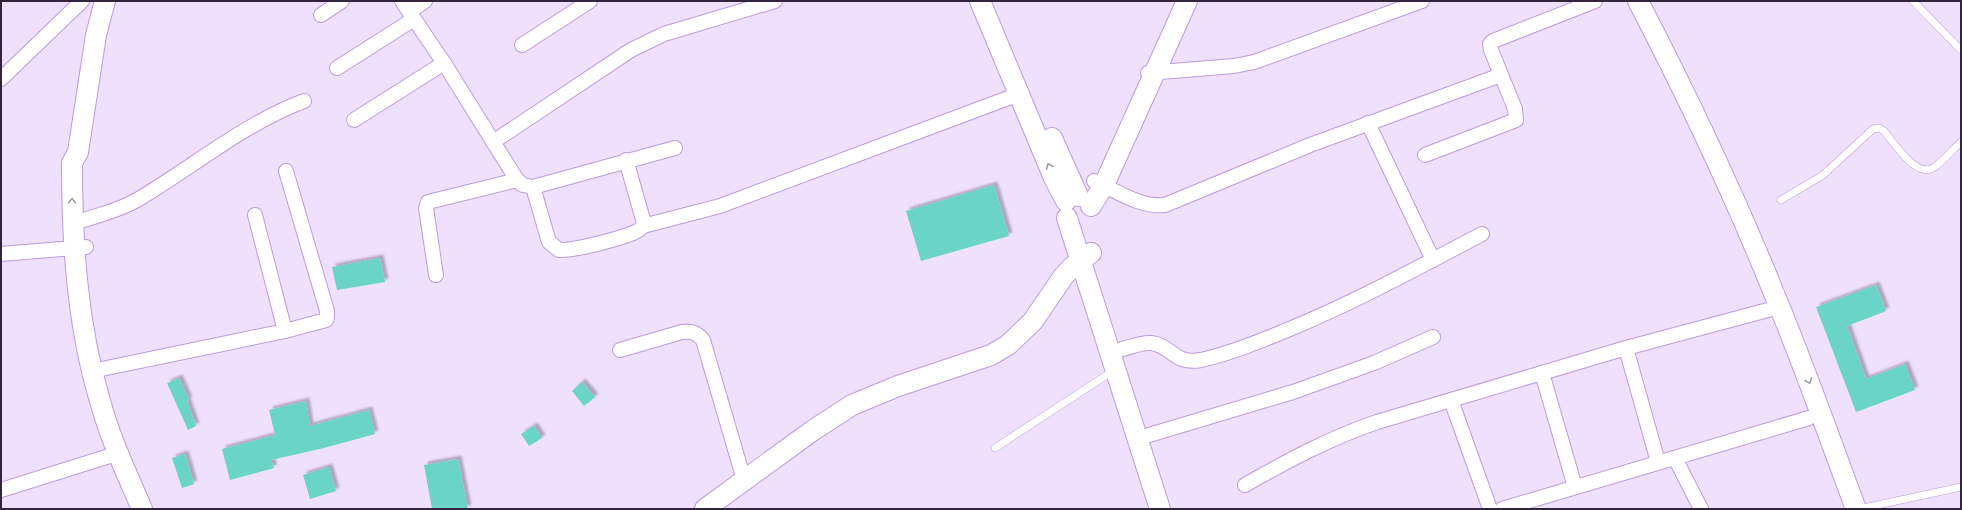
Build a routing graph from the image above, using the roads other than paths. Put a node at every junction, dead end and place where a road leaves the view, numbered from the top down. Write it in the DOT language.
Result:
graph roads {
  1 [pos="82,1"];
  2 [pos="105,1"];
  3 [pos="342,1"];
  4 [pos="425,1"];
  5 [pos="590,1"];
  6 [pos="775,1"];
  7 [pos="980,1"];
  8 [pos="992,1"];
  9 [pos="1176,1"];
  10 [pos="1187,1"];
  11 [pos="1422,1"];
  12 [pos="1596,1"];
  13 [pos="1625,1"];
  14 [pos="1638,1"];
  15 [pos="1913,1"];
  16 [pos="408,10"];
  17 [pos="322,15"];
  18 [pos="522,45"];
  19 [pos="1961,50"];
  20 [pos="444,63"];
  21 [pos="337,68"];
  22 [pos="1150,73"];
  23 [pos="1501,75"];
  24 [pos="1,78"];
  25 [pos="1019,94"];
  26 [pos="304,101"];
  27 [pos="354,120"];
  28 [pos="1368,123"];
  29 [pos="493,142"];
  30 [pos="1961,142"];
  31 [pos="675,148"];
  32 [pos="1425,156"];
  33 [pos="626,160"];
  34 [pos="286,171"];
  35 [pos="517,180"];
  36 [pos="1099,183"];
  37 [pos="533,187"];
  38 [pos="1781,200"];
  39 [pos="1078,206"];
  40 [pos="255,215"];
  41 [pos="79,221"];
  42 [pos="643,226"];
  43 [pos="1482,234"];
  44 [pos="80,247"];
  45 [pos="1,254"];
  46 [pos="1086,256"];
  47 [pos="1433,260"];
  48 [pos="436,275"];
  49 [pos="1768,310"];
  50 [pos="285,331"];
  51 [pos="1433,337"];
  52 [pos="1626,348"];
  53 [pos="1122,349"];
  54 [pos="620,350"];
  55 [pos="98,370"];
  56 [pos="1115,370"];
  57 [pos="1542,373"];
  58 [pos="1452,400"];
  59 [pos="1809,418"];
  60 [pos="1149,435"];
  61 [pos="995,448"];
  62 [pos="119,453"];
  63 [pos="1675,458"];
  64 [pos="1658,462"];
  65 [pos="744,480"];
  66 [pos="1244,485"];
  67 [pos="1575,487"];
  68 [pos="1961,487"];
  69 [pos="1,490"];
  70 [pos="142,509"];
  71 [pos="154,509"];
  72 [pos="705,509"];
  73 [pos="1160,509"];
  74 [pos="1173,509"];
  75 [pos="1490,509"];
  76 [pos="1502,509"];
  77 [pos="1701,509"];
  78 [pos="1842,509"];
  79 [pos="1856,509"];
  80 [pos="1859,509"];
  1 -- 24 [label="street"];
  2 -- 41 [label="main road"];
  3 -- 17 [label="street"];
  4 -- 16 [label="street"];
  5 -- 18 [label="street"];
  6 -- 29 [label="street"];
  7 -- 25 [label="main road"];
  8 -- 39 [label="main road"];
  9 -- 22 [label="main road"];
  10 -- 22 [label="main road"];
  11 -- 22 [label="street"];
  12 -- 23 [label="street"];
  13 -- 49 [label="main road"];
  14 -- 79 [label="main road, one-way"];
  15 -- 19 [label="lane"];
  16 -- 20 [label="street"];
  16 -- 21 [label="street"];
  20 -- 27 [label="street"];
  20 -- 29 [label="street"];
  22 -- 36 [label="main road"];
  23 -- 28 [label="street"];
  23 -- 32 [label="street"];
  39 -- 25 [label="main road, one-way"];
  25 -- 42 [label="street"];
  26 -- 41 [label="street"];
  28 -- 36 [label="street"];
  28 -- 47 [label="street"];
  29 -- 35 [label="street"];
  30 -- 38 [label="lane"];
  31 -- 33 [label="street"];
  33 -- 37 [label="street"];
  33 -- 42 [label="street"];
  34 -- 50 [label="street"];
  35 -- 37 [label="street"];
  35 -- 48 [label="street"];
  36 -- 39 [label="main road"];
  37 -- 42 [label="street"];
  39 -- 46 [label="main road"];
  40 -- 50 [label="street"];
  41 -- 44 [label="main road"];
  43 -- 47 [label="street"];
  44 -- 45 [label="street"];
  44 -- 55 [label="main road"];
  46 -- 53 [label="main road"];
  46 -- 56 [label="main road"];
  46 -- 65 [label="main road"];
  47 -- 53 [label="street"];
  49 -- 52 [label="street"];
  49 -- 59 [label="main road"];
  50 -- 55 [label="street"];
  51 -- 60 [label="street"];
  52 -- 57 [label="street"];
  52 -- 64 [label="street"];
  53 -- 60 [label="main road"];
  54 -- 65 [label="street"];
  55 -- 62 [label="main road"];
  55 -- 71 [label="main road"];
  56 -- 61 [label="lane"];
  56 -- 73 [label="main road"];
  57 -- 58 [label="street"];
  57 -- 67 [label="street"];
  58 -- 66 [label="street"];
  58 -- 75 [label="street"];
  59 -- 63 [label="street"];
  59 -- 78 [label="main road"];
  60 -- 74 [label="main road"];
  62 -- 69 [label="street"];
  62 -- 70 [label="main road"];
  63 -- 64 [label="street"];
  63 -- 77 [label="street"];
  64 -- 67 [label="street"];
  65 -- 72 [label="main road"];
  67 -- 76 [label="street"];
  68 -- 80 [label="lane"];
}
